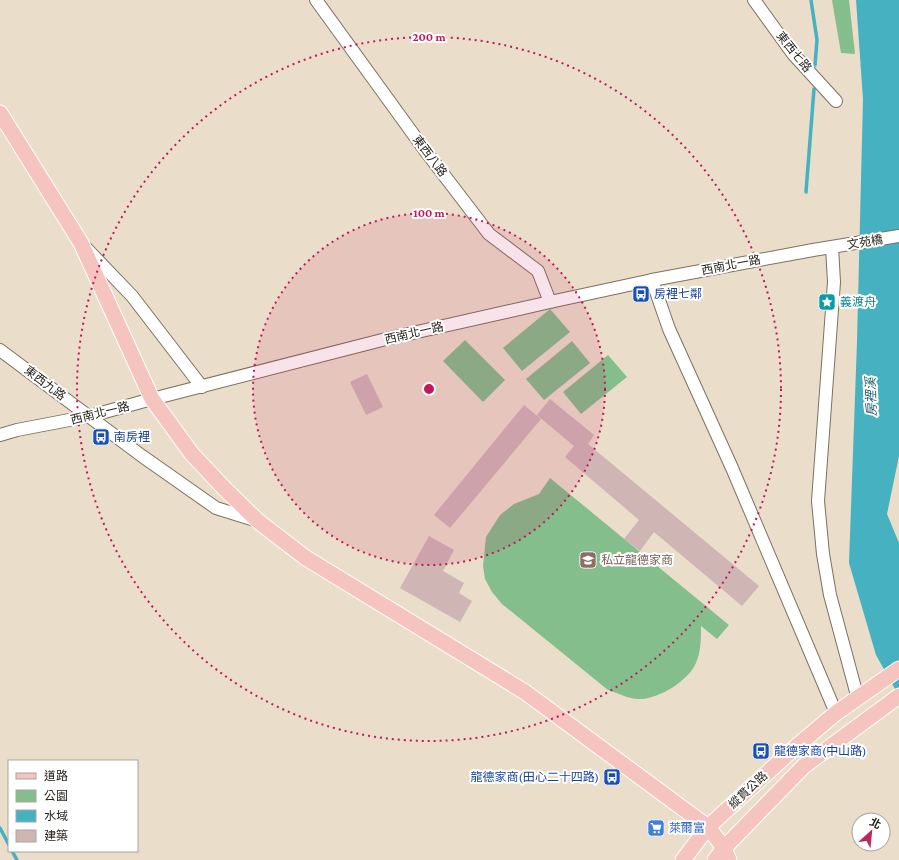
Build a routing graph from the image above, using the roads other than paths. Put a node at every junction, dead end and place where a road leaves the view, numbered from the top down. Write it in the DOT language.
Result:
graph roads {
  1 [pos="316,0"];
  2 [pos="754,0"];
  3 [pos="836,101"];
  4 [pos="0,113"];
  5 [pos="899,236"];
  6 [pos="81,243"];
  7 [pos="832,247"];
  8 [pos="652,280"];
  9 [pos="550,302"];
  10 [pos="0,350"];
  11 [pos="202,387"];
  12 [pos="152,399"];
  13 [pos="90,416"];
  14 [pos="0,436"];
  15 [pos="259,522"];
  16 [pos="899,670"];
  17 [pos="899,696"];
  18 [pos="858,699"];
  19 [pos="836,713"];
  20 [pos="708,827"];
  21 [pos="723,856"];
  22 [pos="683,860"];
  1 -- 9 [label="street, 東西八路"];
  2 -- 3 [label="street, 東西七路"];
  4 -- 6 [label="main road"];
  5 -- 7 [label="street, 文苑橋"];
  6 -- 11 [label="street"];
  6 -- 12 [label="main road"];
  7 -- 8 [label="street, 西南北一路"];
  7 -- 18 [label="street"];
  8 -- 9 [label="street, 西南北一路"];
  8 -- 19 [label="street"];
  9 -- 11 [label="street, 西南北一路"];
  10 -- 13 [label="street, 東西九路"];
  11 -- 12 [label="street, 西南北一路"];
  12 -- 13 [label="street, 西南北一路"];
  12 -- 15 [label="main road"];
  13 -- 14 [label="street, 西南北一路"];
  13 -- 15 [label="street, 東西九路"];
  15 -- 20 [label="main road"];
  16 -- 18 [label="main road, 縱貫公路"];
  17 -- 21 [label="main road, 縱貫公路"];
  18 -- 19 [label="main road, 縱貫公路"];
  19 -- 20 [label="main road, 縱貫公路"];
  20 -- 21 [label="main road"];
  20 -- 22 [label="main road, 縱貫公路"];
}
